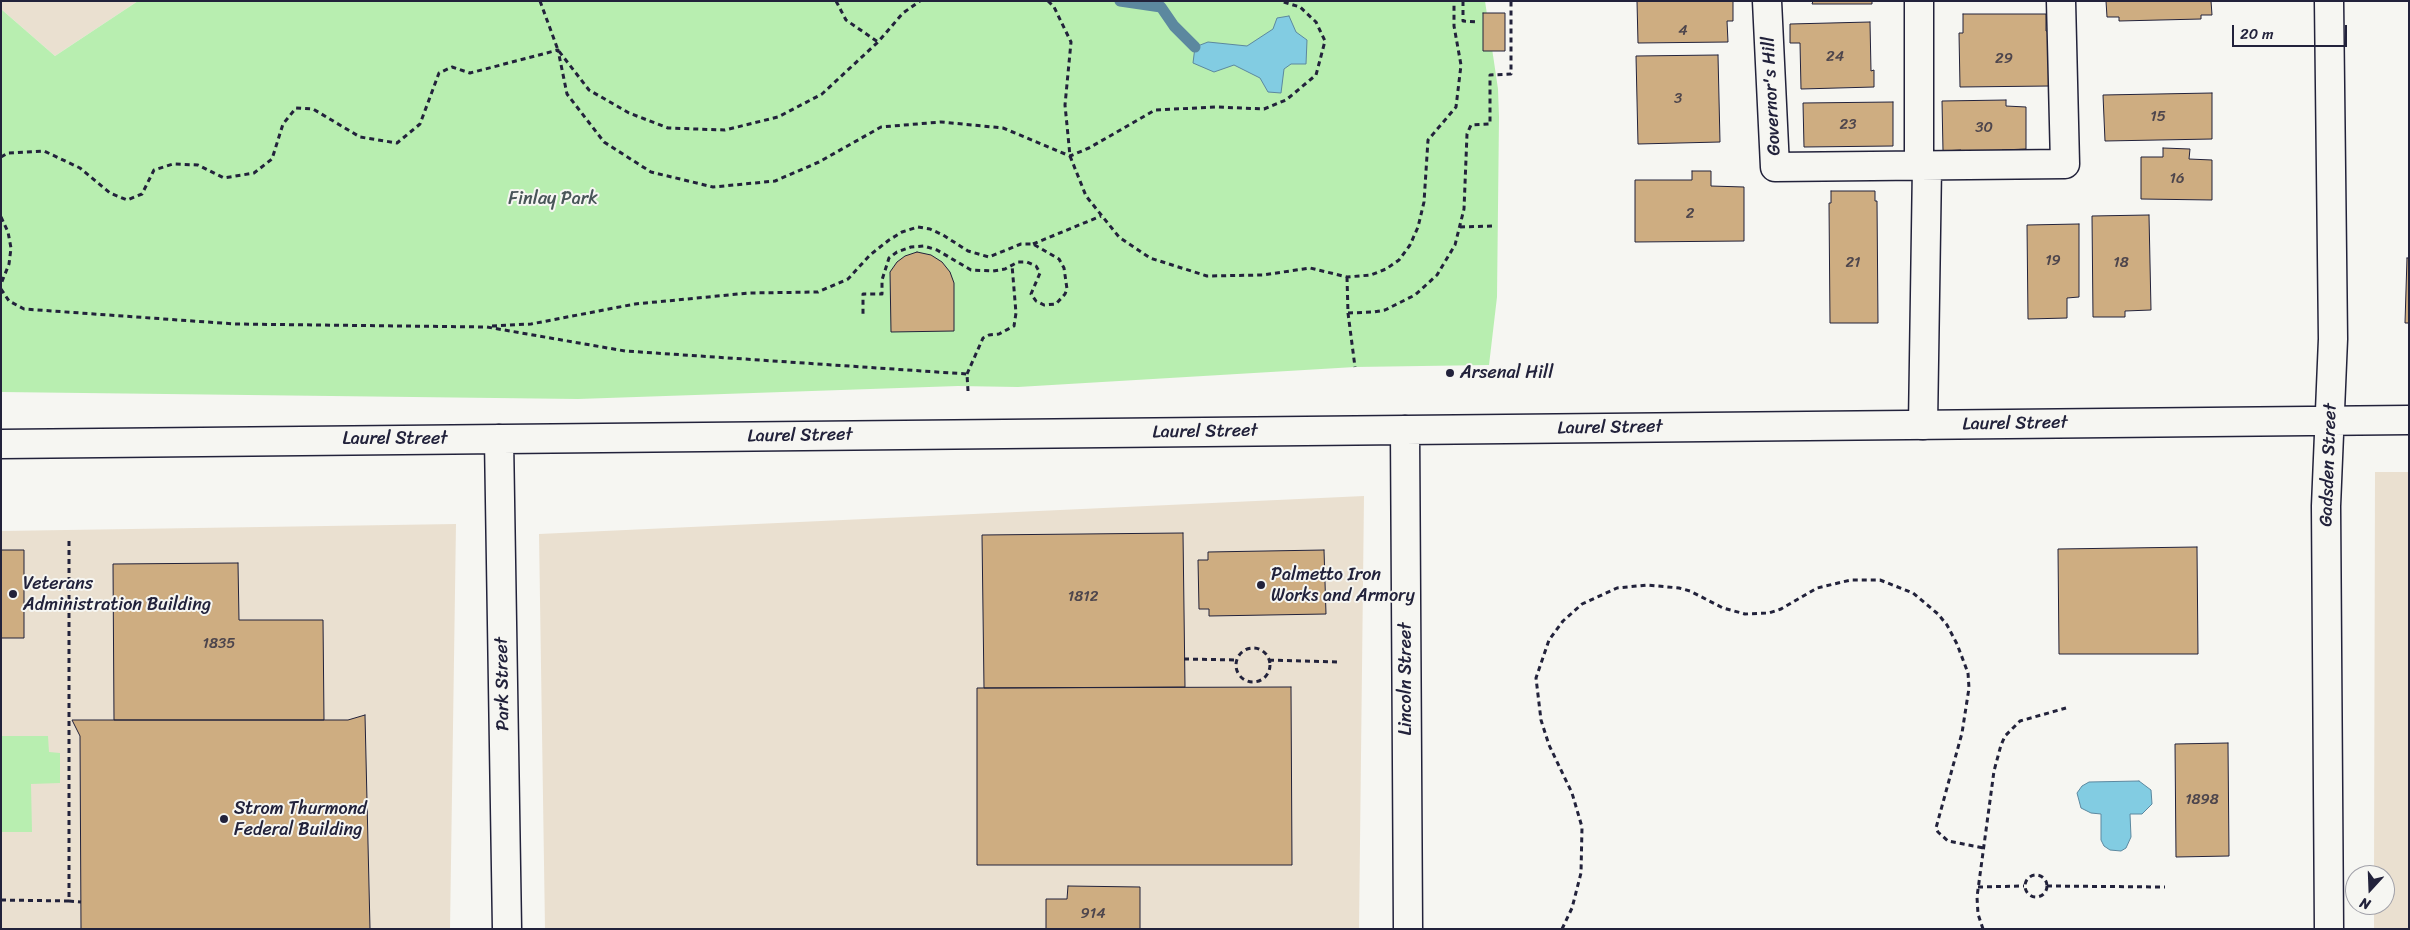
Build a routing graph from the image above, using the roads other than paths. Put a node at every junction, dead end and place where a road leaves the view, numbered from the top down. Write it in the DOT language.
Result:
graph roads {
  1 [pos="1767,1"];
  2 [pos="1919,1"];
  3 [pos="2061,1"];
  4 [pos="2329,1"];
  5 [pos="1923,166"];
  6 [pos="2331,420"];
  7 [pos="2409,420"];
  8 [pos="1923,425"];
  9 [pos="1405,430"];
  10 [pos="499,439"];
  11 [pos="1,444"];
  12 [pos="507,929"];
  13 [pos="1408,929"];
  14 [pos="2329,929"];
  1 -- 5 [label="street, Governor's Hill"];
  2 -- 5 [label="street"];
  3 -- 5 [label="street, Governor's Hill"];
  4 -- 6 [label="street, Gadsden Street"];
  5 -- 8 [label="street"];
  6 -- 7 [label="street, Laurel Street"];
  6 -- 8 [label="street, Laurel Street"];
  6 -- 14 [label="street, Gadsden Street"];
  8 -- 9 [label="street, Laurel Street"];
  9 -- 10 [label="street, Laurel Street"];
  9 -- 13 [label="street, Lincoln Street"];
  10 -- 11 [label="street, Laurel Street"];
  10 -- 12 [label="street, Park Street"];
}
